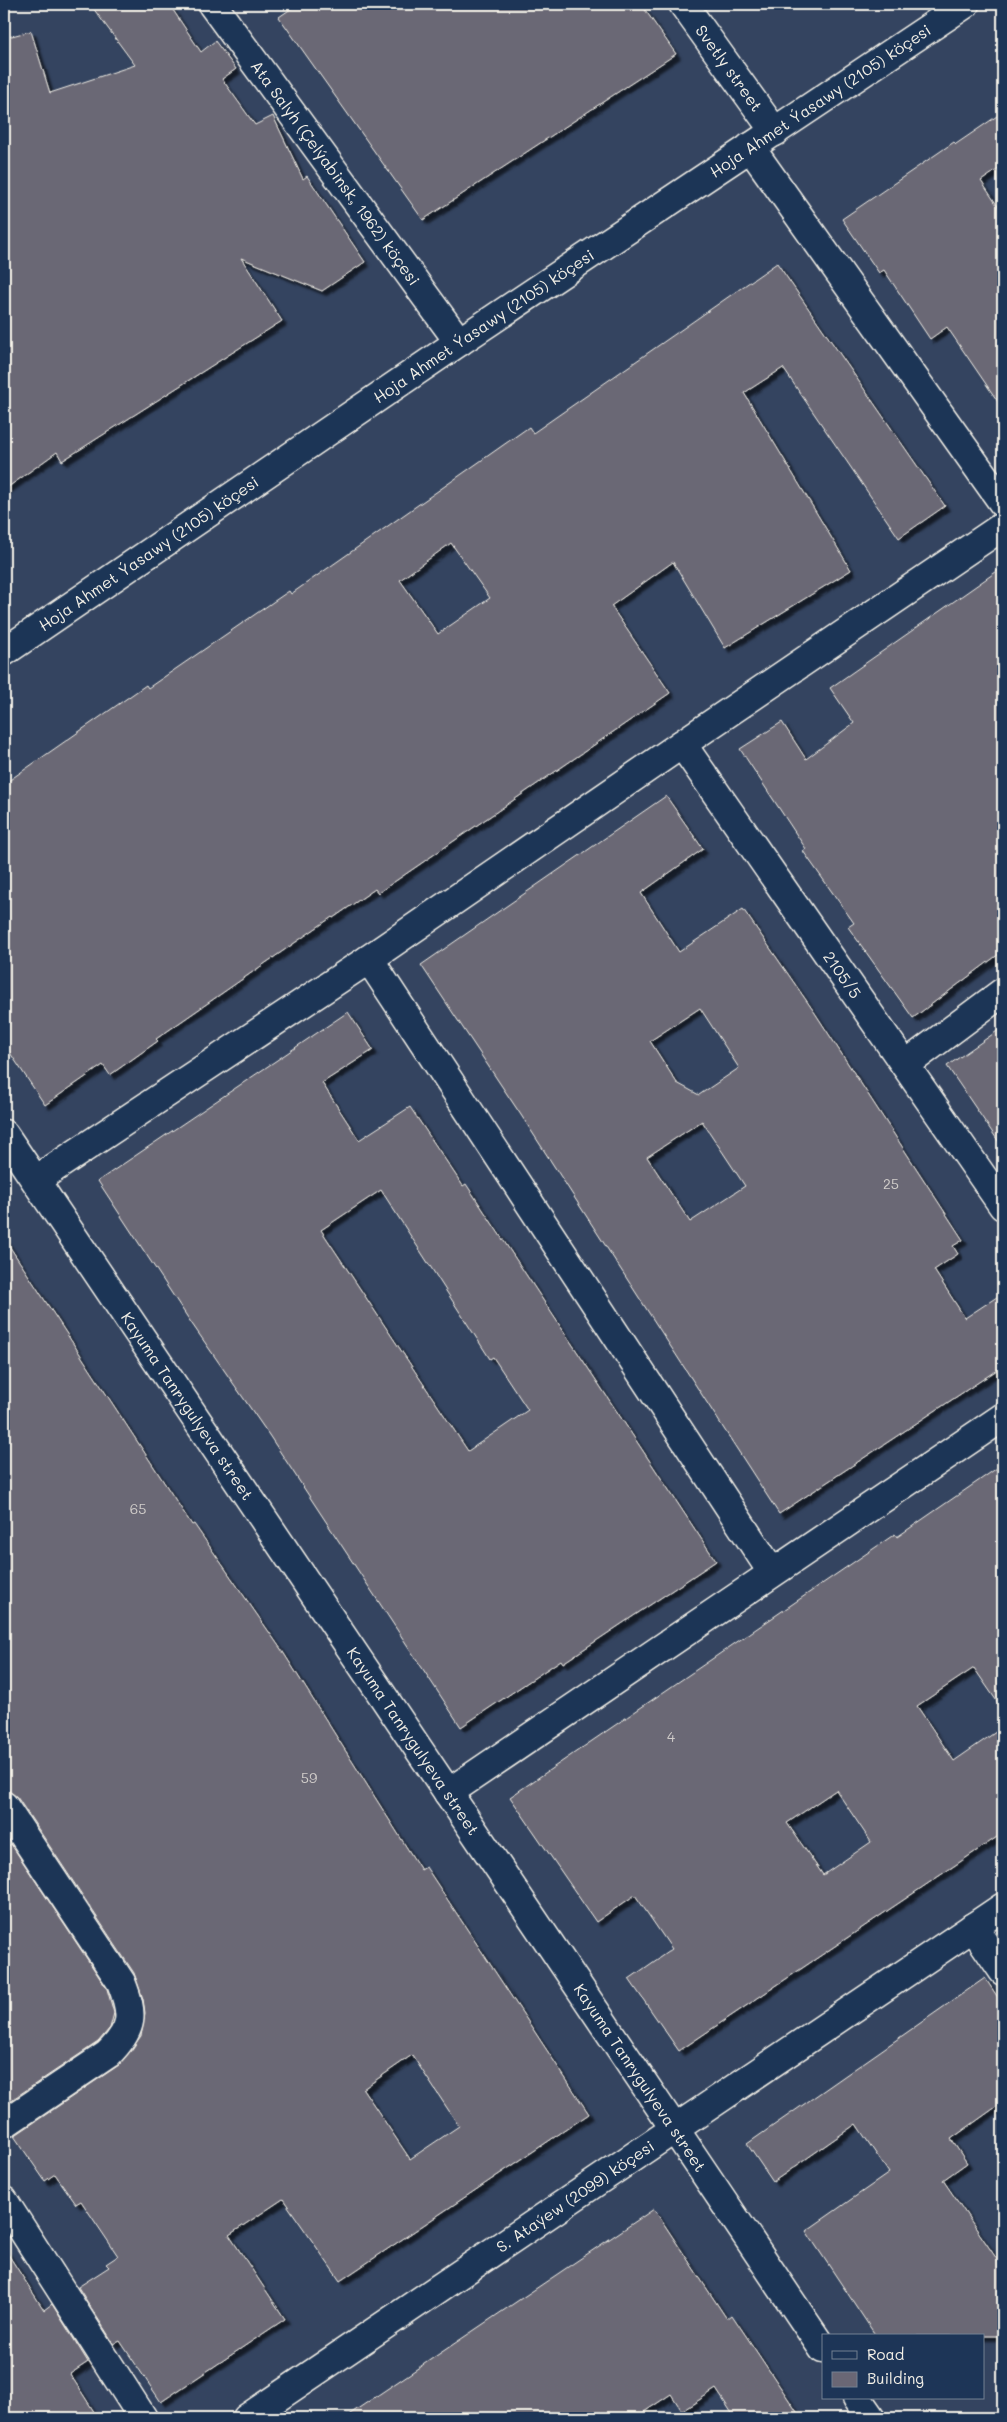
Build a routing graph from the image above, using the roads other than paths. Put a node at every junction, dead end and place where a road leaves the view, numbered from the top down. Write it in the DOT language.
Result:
graph roads {
  1 [pos="212,4"];
  2 [pos="683,4"];
  3 [pos="965,4"];
  4 [pos="775,132"];
  5 [pos="750,147"];
  6 [pos="459,342"];
  7 [pos="1003,503"];
  8 [pos="1003,526"];
  9 [pos="4,652"];
  10 [pos="682,744"];
  11 [pos="369,959"];
  12 [pos="1003,992"];
  13 [pos="905,1065"];
  14 [pos="4,1134"];
  15 [pos="36,1180"];
  16 [pos="1003,1206"];
  17 [pos="1003,1416"];
  18 [pos="772,1572"];
  19 [pos="448,1793"];
  20 [pos="4,1806"];
  21 [pos="1003,1907"];
  22 [pos="973,1927"];
  23 [pos="1003,1971"];
  24 [pos="4,2124"];
  25 [pos="673,2129"];
  26 [pos="4,2201"];
  27 [pos="822,2348"];
  28 [pos="858,2400"];
  29 [pos="143,2418"];
  30 [pos="247,2418"];
  31 [pos="871,2418"];
  1 -- 6 [label="street, Ata Salyh (Çelýabinsk, 1962) köçesi"];
  2 -- 4 [label="street, Svetly street"];
  3 -- 4 [label="street, Hoja Ahmet Ýasawy (2105) köçesi"];
  4 -- 5 [label="street, Hoja Ahmet Ýasawy (2105) köçesi"];
  5 -- 6 [label="street, Hoja Ahmet Ýasawy (2105) köçesi"];
  5 -- 7 [label="street"];
  6 -- 9 [label="street, Hoja Ahmet Ýasawy (2105) köçesi"];
  8 -- 10 [label="street"];
  10 -- 11 [label="street"];
  10 -- 13 [label="street, 2105/5"];
  11 -- 15 [label="street"];
  11 -- 18 [label="street"];
  12 -- 13 [label="street"];
  13 -- 16 [label="street, 2105/5"];
  14 -- 15 [label="street, Kayuma Tanrygulyeva street"];
  15 -- 19 [label="street, Kayuma Tanrygulyeva street"];
  17 -- 18 [label="street"];
  18 -- 19 [label="street"];
  19 -- 25 [label="street, Kayuma Tanrygulyeva street"];
  20 -- 24 [label="street"];
  21 -- 22 [label="street, S. Ataýew (2099) köçesi"];
  22 -- 23 [label="street"];
  22 -- 25 [label="street, S. Ataýew (2099) köçesi"];
  25 -- 27 [label="street, Kayuma Tanrygulyeva street"];
  25 -- 30 [label="street, S. Ataýew (2099) köçesi"];
  26 -- 29 [label="street"];
  28 -- 31 [label="street"];
}
